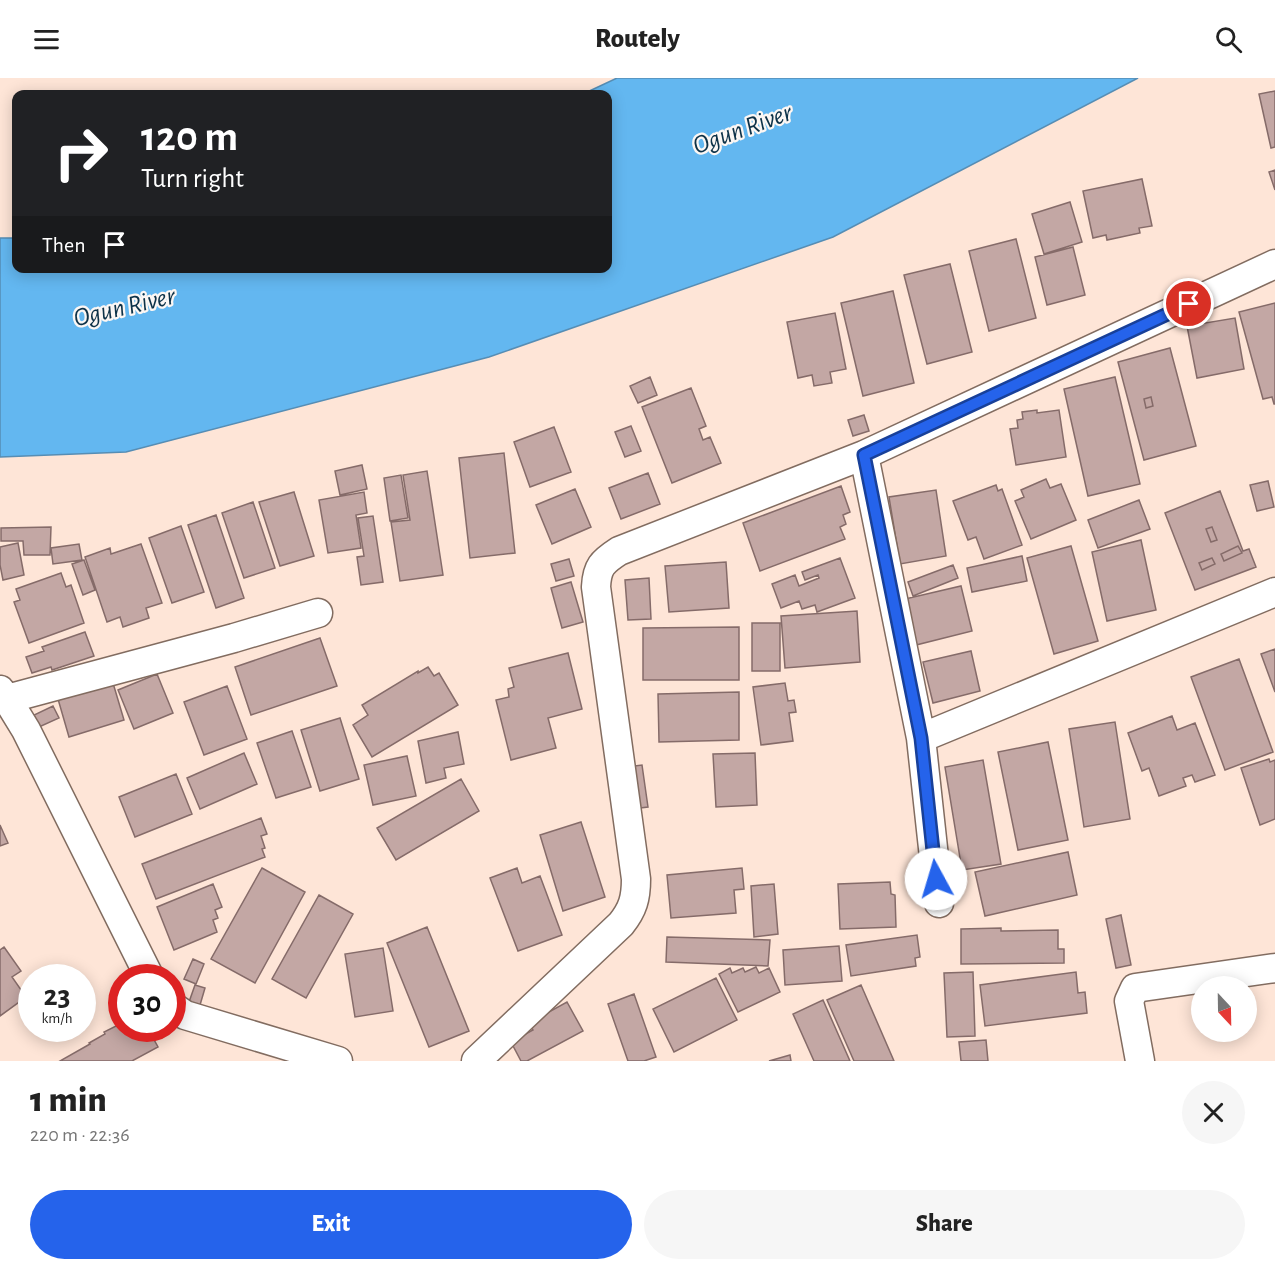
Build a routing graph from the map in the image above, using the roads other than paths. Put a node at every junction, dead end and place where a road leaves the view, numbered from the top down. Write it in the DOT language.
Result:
graph roads {
  1 [pos="1275,264"];
  2 [pos="864,455"];
  3 [pos="1275,592"];
  4 [pos="318,613"];
  5 [pos="4,694"];
  6 [pos="921,738"];
  7 [pos="939,903"];
  8 [pos="143,964"];
  9 [pos="1275,968"];
  10 [pos="186,1015"];
  11 [pos="338,1061"];
  12 [pos="476,1061"];
  13 [pos="1140,1061"];
  1 -- 2 [label="street"];
  2 -- 6 [label="street"];
  2 -- 12 [label="street"];
  3 -- 6 [label="street"];
  4 -- 5 [label="street"];
  5 -- 8 [label="street"];
  6 -- 7 [label="street"];
  9 -- 13 [label="street"];
  10 -- 11 [label="street"];
}
